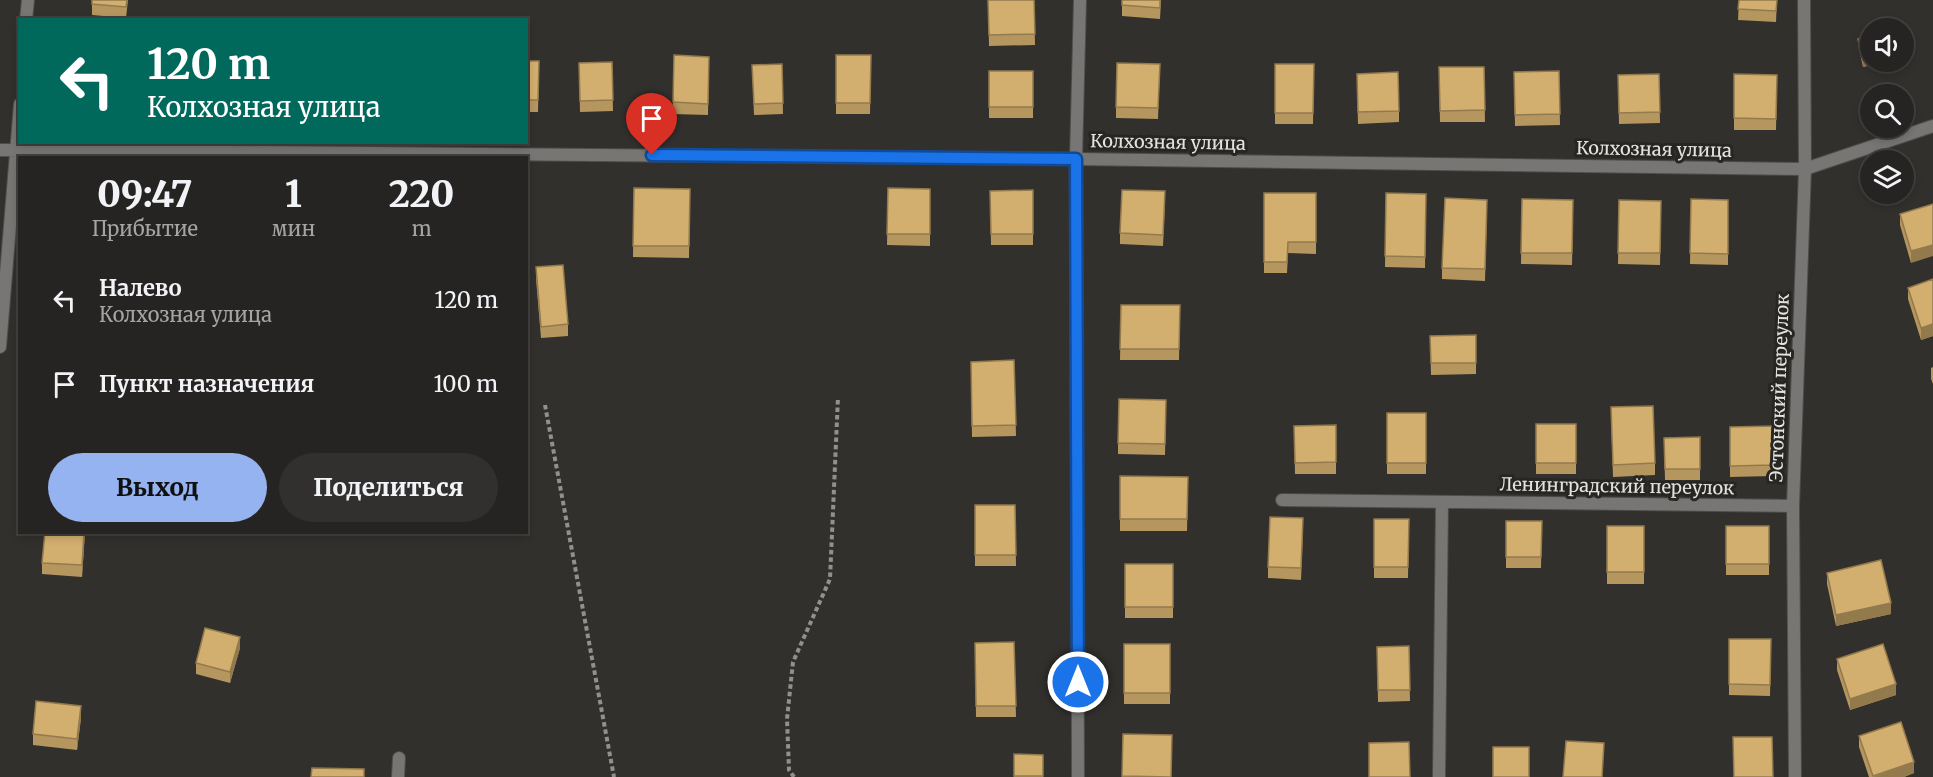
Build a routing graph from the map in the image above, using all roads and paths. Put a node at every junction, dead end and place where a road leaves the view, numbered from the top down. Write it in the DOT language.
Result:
graph roads {
  1 [pos="28,0"];
  2 [pos="1080,0"];
  3 [pos="1804,0"];
  4 [pos="26,18"];
  5 [pos="1933,126"];
  6 [pos="18,127"];
  7 [pos="0,150"];
  8 [pos="16,150"];
  9 [pos="1076,159"];
  10 [pos="1805,169"];
  11 [pos="0,347"];
  12 [pos="838,397"];
  13 [pos="545,405"];
  14 [pos="1282,500"];
  15 [pos="1442,502"];
  16 [pos="1793,506"];
  17 [pos="399,758"];
  18 [pos="398,777"];
  19 [pos="614,777"];
  20 [pos="794,777"];
  21 [pos="1078,777"];
  22 [pos="1440,777"];
  23 [pos="1795,777"];
  1 -- 4 [label="street"];
  2 -- 9 [label="street"];
  3 -- 10 [label="street, Эстонский переулок"];
  5 -- 10 [label="street, Колхозная улица"];
  6 -- 8 [label="street"];
  7 -- 8 [label="street, Колхозная улица"];
  8 -- 9 [label="street, Колхозная улица"];
  8 -- 11 [label="street"];
  9 -- 10 [label="street, Колхозная улица"];
  9 -- 21 [label="street"];
  10 -- 16 [label="street, Эстонский переулок"];
  12 -- 20 [label="path"];
  13 -- 19 [label="path"];
  14 -- 15 [label="street, Ленинградский переулок"];
  15 -- 16 [label="street, Ленинградский переулок"];
  15 -- 22 [label="street"];
  16 -- 23 [label="street, Эстонский переулок"];
  17 -- 18 [label="street"];
}
